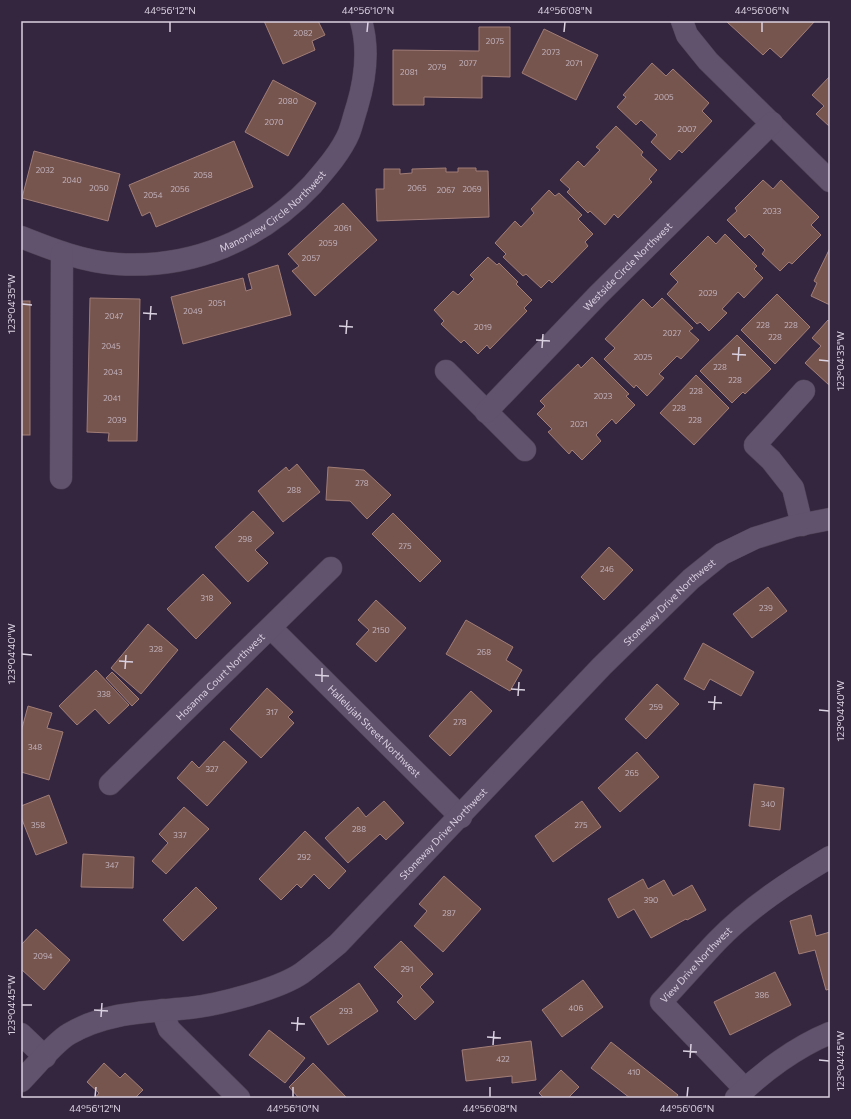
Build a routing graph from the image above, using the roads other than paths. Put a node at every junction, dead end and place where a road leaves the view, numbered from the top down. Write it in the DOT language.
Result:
graph roads {
  1 [pos="361,21"];
  2 [pos="682,21"];
  3 [pos="772,123"];
  4 [pos="830,181"];
  5 [pos="21,237"];
  6 [pos="62,253"];
  7 [pos="446,371"];
  8 [pos="804,391"];
  9 [pos="486,412"];
  10 [pos="524,450"];
  11 [pos="61,478"];
  12 [pos="830,519"];
  13 [pos="802,525"];
  14 [pos="331,568"];
  15 [pos="271,628"];
  16 [pos="110,784"];
  17 [pos="461,817"];
  18 [pos="830,857"];
  19 [pos="162,1010"];
  20 [pos="830,1033"];
  21 [pos="21,1034"];
  22 [pos="45,1057"];
  23 [pos="21,1081"];
  24 [pos="741,1093"];
  25 [pos="239,1098"];
  1 -- 6 [label="street, Manorview Circle Northwest"];
  2 -- 3 [label="street"];
  3 -- 4 [label="street"];
  3 -- 9 [label="street, Westside Circle Northwest"];
  5 -- 6 [label="street, Manorview Circle Northwest"];
  6 -- 11 [label="street"];
  7 -- 9 [label="street"];
  8 -- 13 [label="street"];
  9 -- 10 [label="street"];
  12 -- 13 [label="street, Stoneway Drive Northwest"];
  13 -- 17 [label="street, Stoneway Drive Northwest"];
  14 -- 15 [label="street, Hosanna Court Northwest"];
  15 -- 16 [label="street, Hosanna Court Northwest"];
  15 -- 17 [label="street, Hallelujah Street Northwest"];
  17 -- 19 [label="street, Stoneway Drive Northwest"];
  18 -- 24 [label="street, View Drive Northwest"];
  19 -- 22 [label="street, Stoneway Drive Northwest"];
  19 -- 25 [label="street"];
  20 -- 24 [label="street"];
  21 -- 22 [label="street"];
  22 -- 23 [label="street, Stoneway Drive Northwest"];
}
